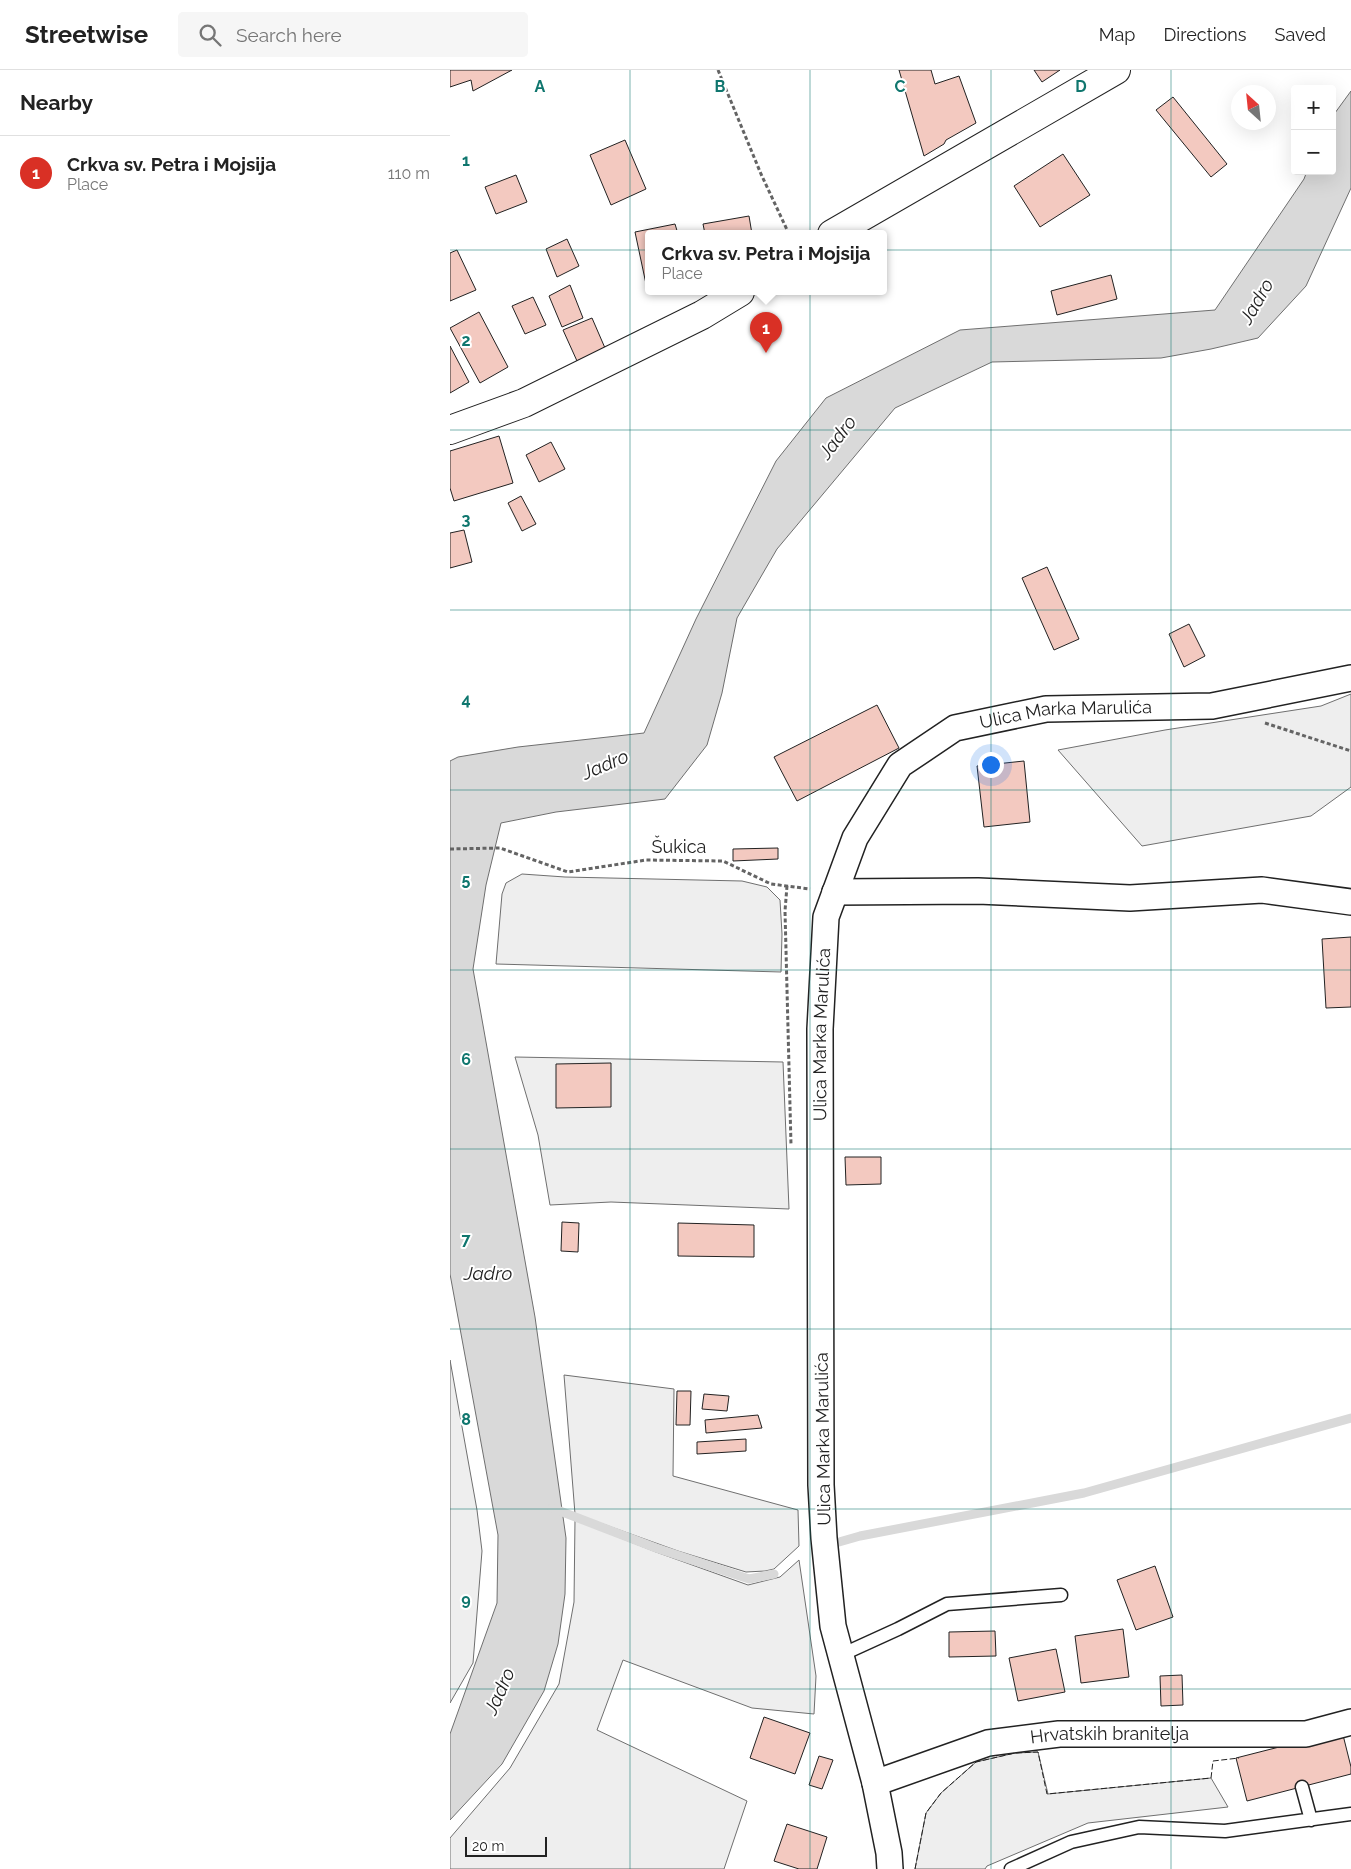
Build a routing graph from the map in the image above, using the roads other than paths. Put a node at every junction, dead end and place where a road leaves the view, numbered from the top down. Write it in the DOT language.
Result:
graph roads {
  1 [pos="1116,70"];
  2 [pos="839,230"];
  3 [pos="735,295"];
  4 [pos="450,430"];
  5 [pos="1351,678"];
  6 [pos="835,892"];
  7 [pos="1351,902"];
  8 [pos="1061,1595"];
  9 [pos="841,1655"];
  10 [pos="1351,1722"];
  11 [pos="875,1783"];
  12 [pos="1302,1787"];
  13 [pos="1351,1814"];
  14 [pos="1311,1820"];
  15 [pos="890,1869"];
  16 [pos="1011,1869"];
  1 -- 2 [label="street"];
  3 -- 4 [label="street"];
  5 -- 6 [label="street, Ulica Marka Marulića"];
  6 -- 7 [label="street"];
  6 -- 9 [label="street, Ulica Marka Marulića"];
  8 -- 9 [label="lane"];
  9 -- 11 [label="street, Ulica Marka Marulića"];
  10 -- 11 [label="street, Hrvatskih branitelja"];
  11 -- 15 [label="street, Ulica Marka Marulića"];
  12 -- 14 [label="lane"];
  13 -- 14 [label="lane"];
  14 -- 16 [label="lane"];
}
